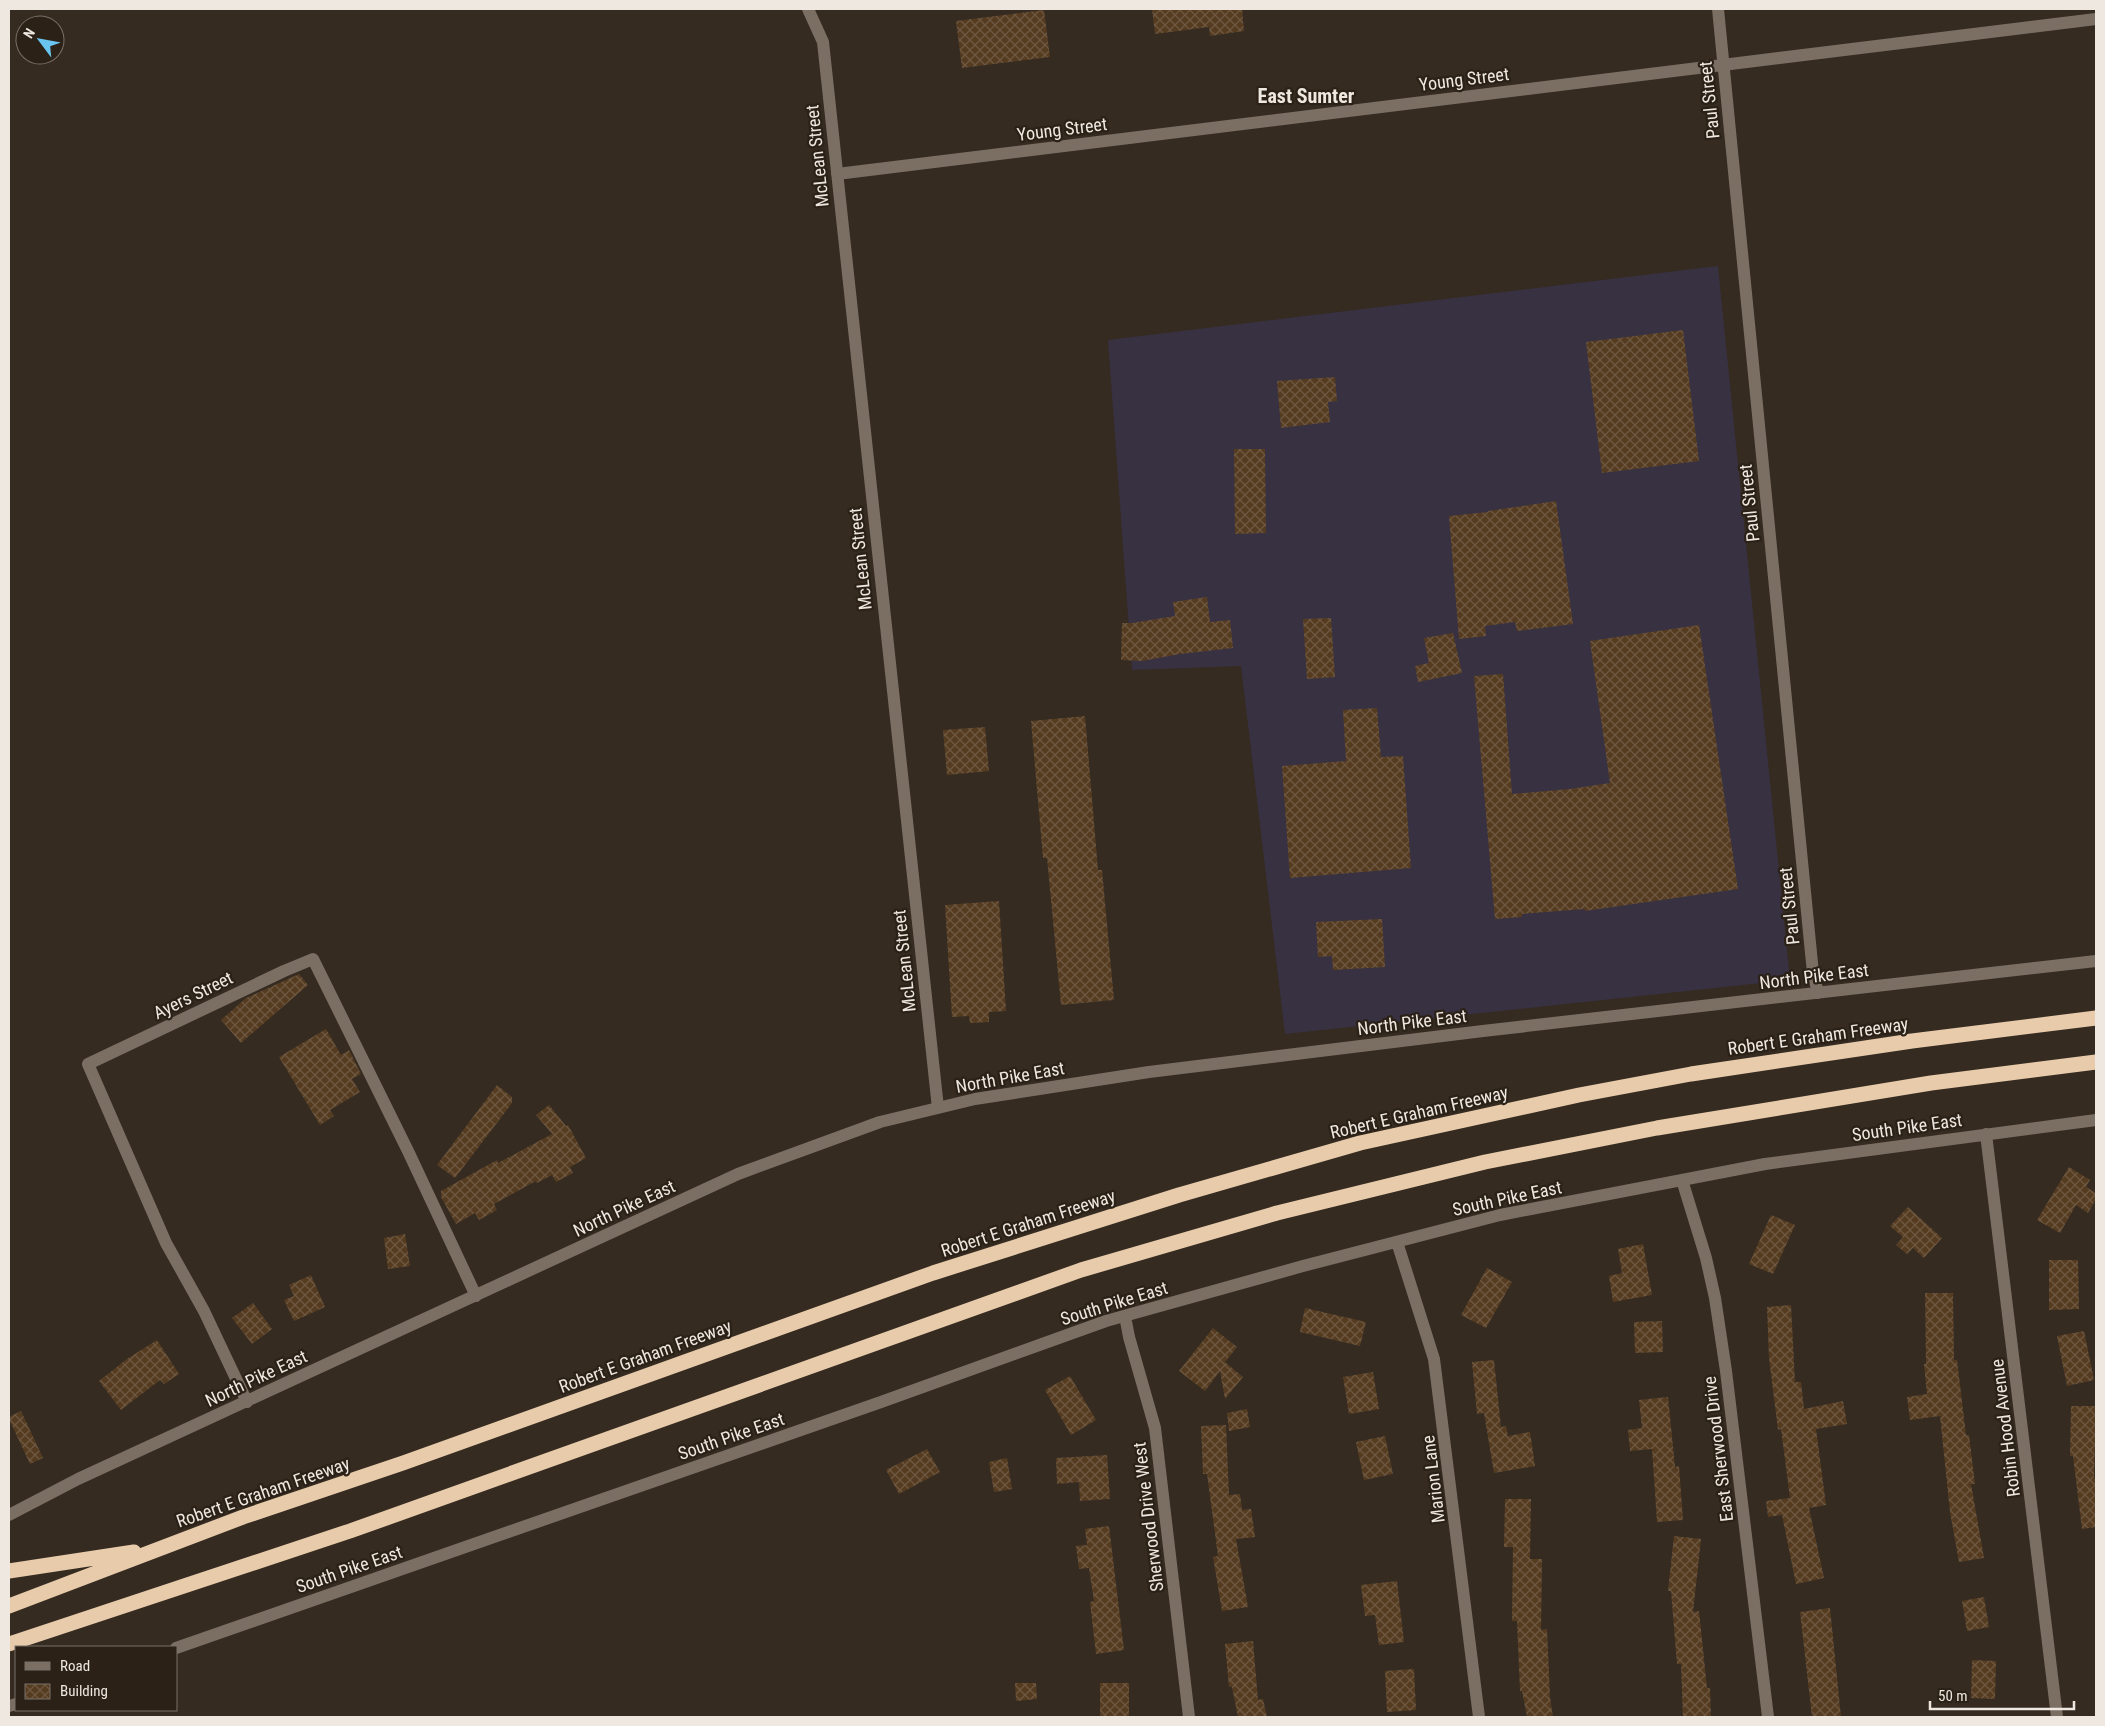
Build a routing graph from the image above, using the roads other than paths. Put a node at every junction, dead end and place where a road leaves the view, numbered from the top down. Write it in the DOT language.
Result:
graph roads {
  1 [pos="808,9"];
  2 [pos="1718,9"];
  3 [pos="2096,19"];
  4 [pos="1723,65"];
  5 [pos="837,174"];
  6 [pos="2096,961"];
  7 [pos="1818,993"];
  8 [pos="2096,1018"];
  9 [pos="2096,1062"];
  10 [pos="938,1108"];
  11 [pos="2096,1120"];
  12 [pos="1986,1134"];
  13 [pos="1682,1180"];
  14 [pos="1397,1242"];
  15 [pos="476,1296"];
  16 [pos="1125,1316"];
  17 [pos="247,1402"];
  18 [pos="9,1515"];
  19 [pos="161,1548"];
  20 [pos="9,1571"];
  21 [pos="9,1606"];
  22 [pos="9,1644"];
  23 [pos="178,1647"];
  24 [pos="1188,1717"];
  25 [pos="1479,1717"];
  26 [pos="1768,1717"];
  27 [pos="2057,1717"];
  1 -- 5 [label="street, McLean Street"];
  2 -- 4 [label="street, Paul Street"];
  3 -- 4 [label="street, Young Street"];
  4 -- 5 [label="street, Young Street"];
  4 -- 7 [label="street, Paul Street"];
  5 -- 10 [label="street, McLean Street"];
  6 -- 7 [label="street, North Pike East"];
  7 -- 10 [label="street, North Pike East"];
  8 -- 19 [label="highway, Robert E Graham Freeway"];
  9 -- 22 [label="highway"];
  10 -- 15 [label="street, North Pike East"];
  11 -- 12 [label="street, South Pike East"];
  12 -- 13 [label="street, South Pike East"];
  12 -- 27 [label="street, Robin Hood Avenue"];
  13 -- 14 [label="street, South Pike East"];
  13 -- 26 [label="street, East Sherwood Drive"];
  14 -- 16 [label="street, South Pike East"];
  14 -- 25 [label="street, Marion Lane"];
  15 -- 17 [label="street, North Pike East"];
  15 -- 17 [label="street, Ayers Street"];
  16 -- 23 [label="street, South Pike East"];
  16 -- 24 [label="street, Sherwood Drive West"];
  17 -- 18 [label="street, North Pike East"];
  19 -- 20 [label="highway"];
  19 -- 21 [label="highway, Robert E Graham Freeway"];
}
